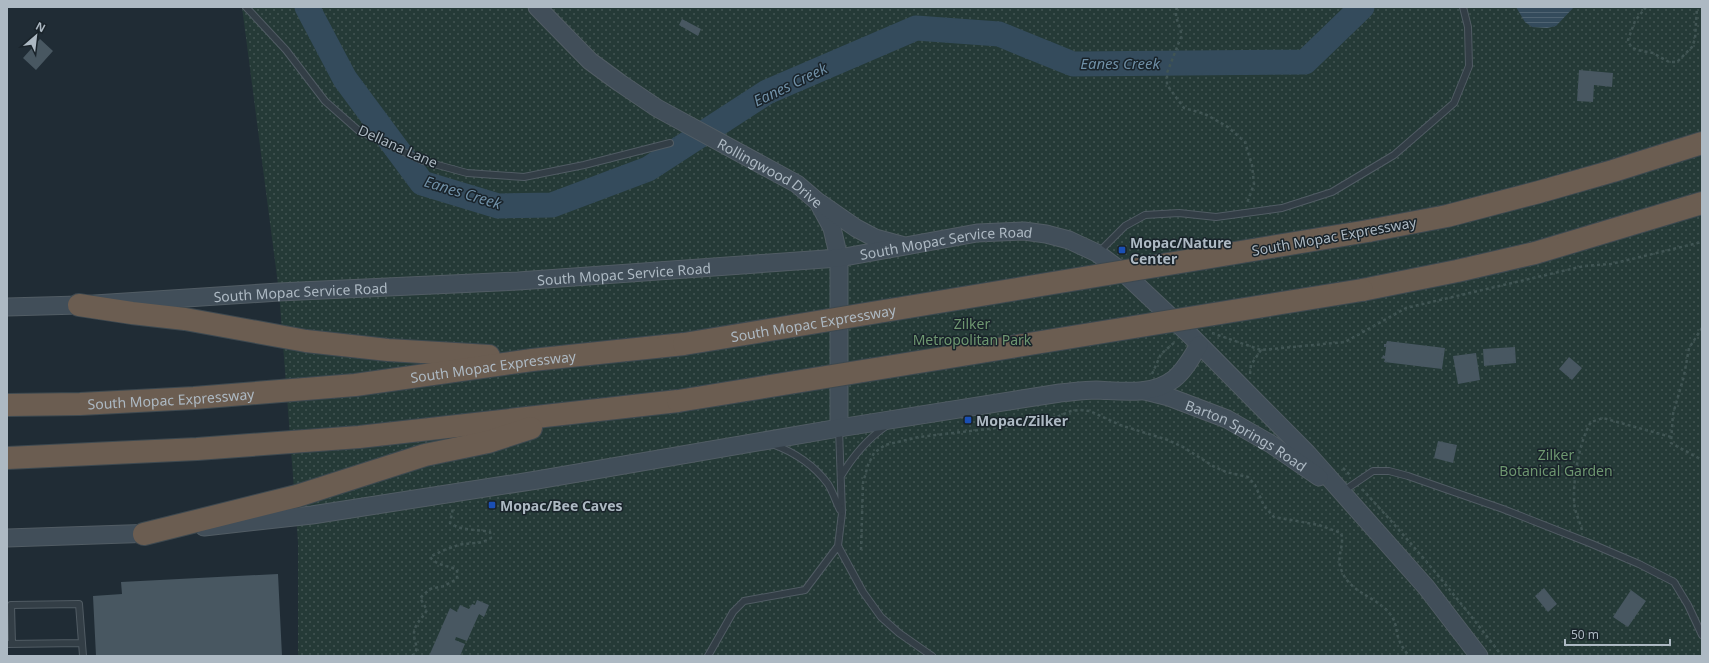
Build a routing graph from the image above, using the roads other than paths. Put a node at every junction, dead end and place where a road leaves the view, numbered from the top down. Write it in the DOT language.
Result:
graph roads {
  1 [pos="246,7"];
  2 [pos="537,7"];
  3 [pos="1463,7"];
  4 [pos="1702,142"];
  5 [pos="670,143"];
  6 [pos="818,202"];
  7 [pos="1702,203"];
  8 [pos="905,246"];
  9 [pos="1097,253"];
  10 [pos="839,258"];
  11 [pos="79,305"];
  12 [pos="7,307"];
  13 [pos="1203,338"];
  14 [pos="532,360"];
  15 [pos="1144,391"];
  16 [pos="7,405"];
  17 [pos="578,412"];
  18 [pos="893,421"];
  19 [pos="839,428"];
  20 [pos="765,442"];
  21 [pos="7,458"];
  22 [pos="841,476"];
  23 [pos="1341,493"];
  24 [pos="842,513"];
  25 [pos="144,534"];
  26 [pos="7,538"];
  27 [pos="838,546"];
  28 [pos="1702,635"];
  29 [pos="82,643"];
  30 [pos="10,644"];
  31 [pos="83,656"];
  32 [pos="708,656"];
  33 [pos="932,656"];
  34 [pos="1479,656"];
  1 -- 5 [label="lane, Dellana Lane"];
  2 -- 6 [label="main road, Rollingwood Drive"];
  3 -- 9 [label="lane"];
  4 -- 14 [label="highway, South Mopac Expressway, bridge"];
  6 -- 8 [label="main road"];
  6 -- 10 [label="main road, Rollingwood Drive"];
  7 -- 17 [label="highway, bridge"];
  8 -- 9 [label="main road, South Mopac Service Road"];
  8 -- 10 [label="main road, South Mopac Service Road"];
  9 -- 13 [label="main road, South Mopac Service Road"];
  10 -- 11 [label="main road, South Mopac Service Road"];
  10 -- 19 [label="main road, Rollingwood Drive"];
  11 -- 12 [label="main road, South Mopac Service Road"];
  11 -- 14 [label="highway"];
  13 -- 15 [label="main road"];
  13 -- 23 [label="main road, Barton Springs Road"];
  14 -- 16 [label="highway, South Mopac Expressway"];
  15 -- 18 [label="main road"];
  15 -- 23 [label="main road, Barton Springs Road"];
  17 -- 21 [label="highway"];
  17 -- 25 [label="highway"];
  18 -- 19 [label="main road"];
  18 -- 22 [label="lane"];
  19 -- 20 [label="main road"];
  19 -- 22 [label="lane"];
  20 -- 24 [label="lane"];
  20 -- 25 [label="main road"];
  22 -- 24 [label="lane"];
  23 -- 28 [label="lane"];
  23 -- 34 [label="main road, Barton Springs Road"];
  24 -- 27 [label="lane"];
  25 -- 26 [label="main road"];
  27 -- 32 [label="lane"];
  27 -- 33 [label="lane"];
  29 -- 30 [label="lane"];
  29 -- 30 [label="lane"];
  29 -- 31 [label="lane"];
}
